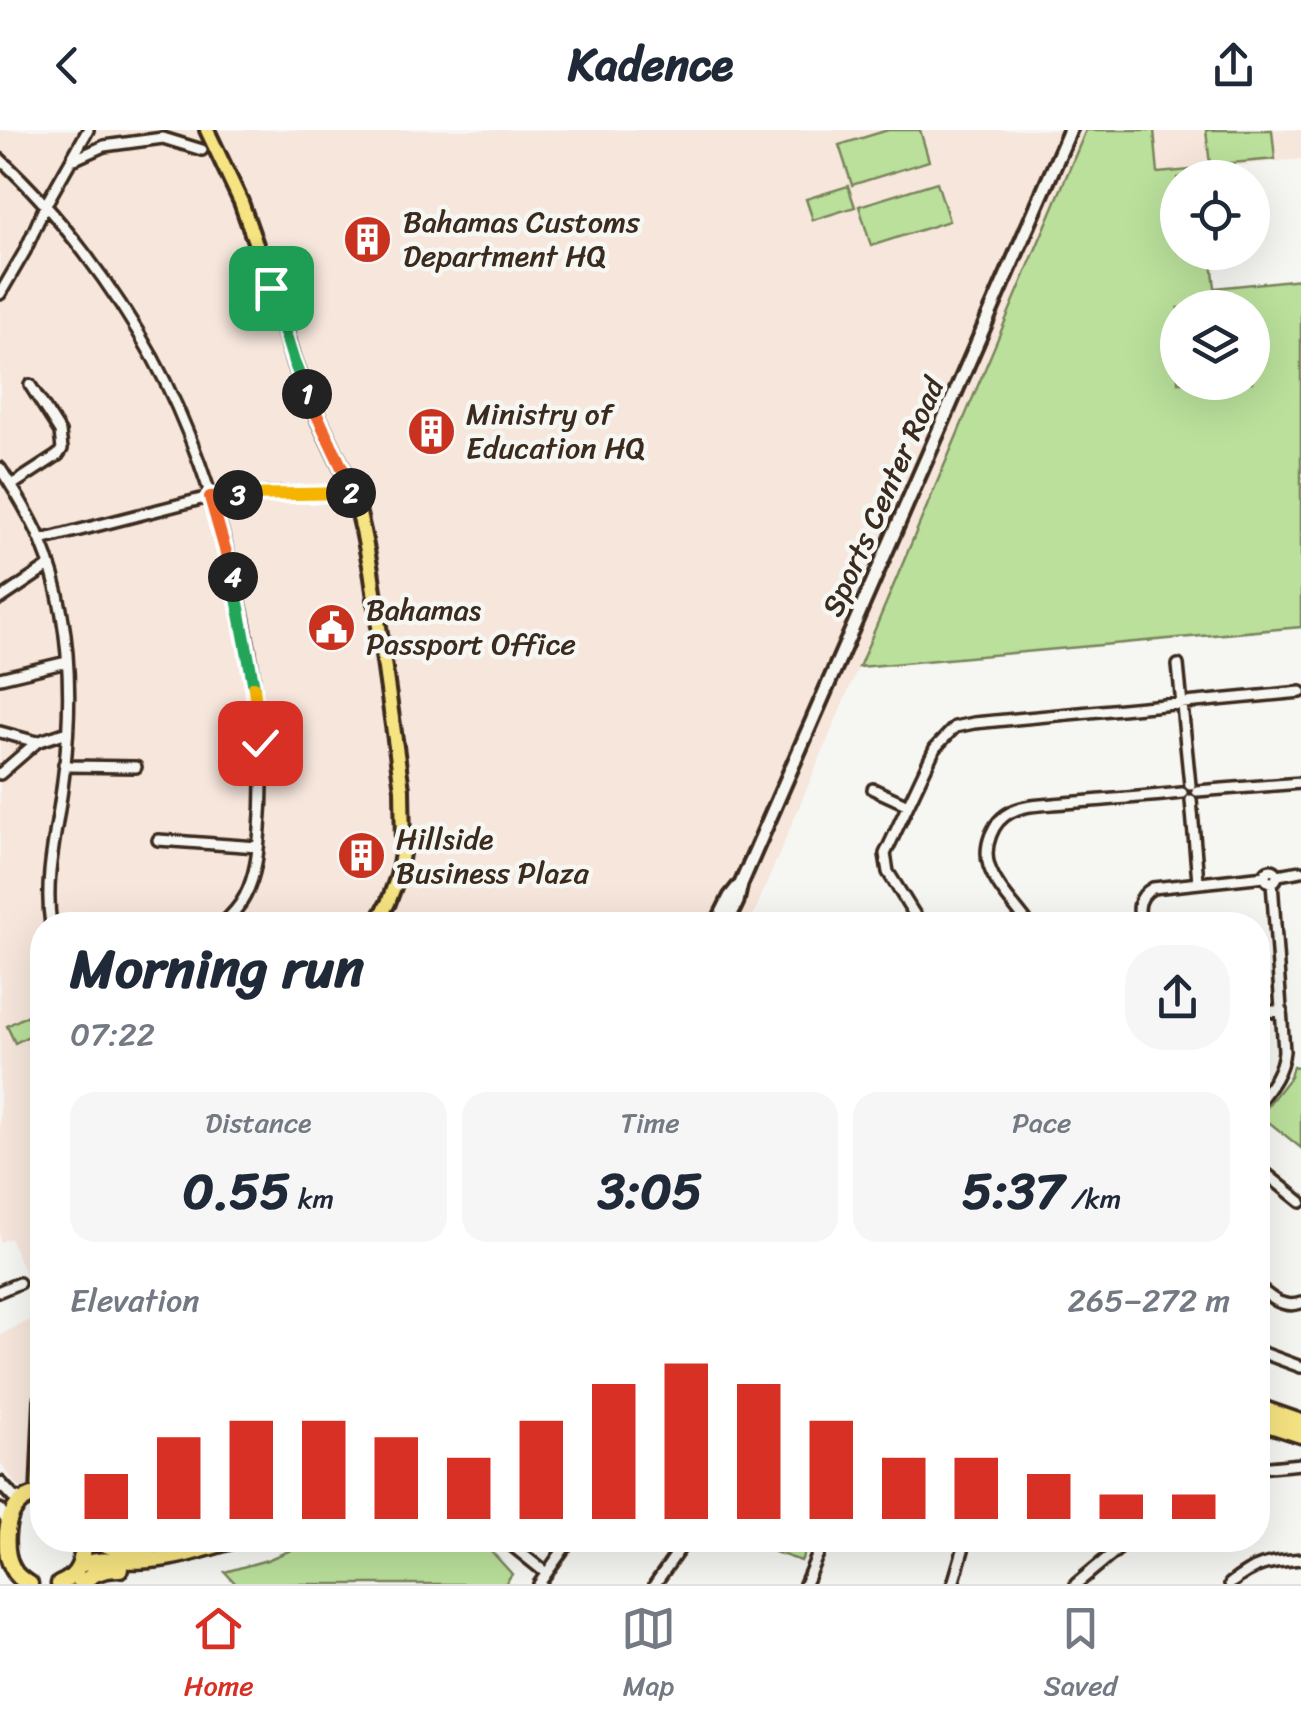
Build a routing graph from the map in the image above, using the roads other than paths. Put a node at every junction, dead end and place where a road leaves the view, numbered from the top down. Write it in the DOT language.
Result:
graph roads {
  1 [pos="88,130"];
  2 [pos="207,130"];
  3 [pos="1070,130"];
  4 [pos="202,150"];
  5 [pos="0,159"];
  6 [pos="72,160"];
  7 [pos="45,206"];
  8 [pos="0,294"];
  9 [pos="30,385"];
  10 [pos="0,468"];
  11 [pos="12,485"];
  12 [pos="354,493"];
  13 [pos="210,497"];
  14 [pos="41,540"];
  15 [pos="50,566"];
  16 [pos="0,599"];
  17 [pos="68,662"];
  18 [pos="1178,666"];
  19 [pos="0,678"];
  20 [pos="1301,692"];
  21 [pos="1182,703"];
  22 [pos="0,732"];
  23 [pos="66,732"];
  24 [pos="37,742"];
  25 [pos="64,764"];
  26 [pos="136,767"];
  27 [pos="0,774"];
  28 [pos="1301,782"];
  29 [pos="873,788"];
  30 [pos="1190,792"];
  31 [pos="908,804"];
  32 [pos="158,840"];
  33 [pos="258,846"];
  34 [pos="1301,871"];
  35 [pos="1271,878"];
  36 [pos="1198,881"];
  37 [pos="741,884"];
  38 [pos="50,912"];
  39 [pos="235,912"];
  40 [pos="383,912"];
  41 [pos="722,912"];
  42 [pos="732,912"];
  43 [pos="913,912"];
  44 [pos="1021,912"];
  45 [pos="1139,912"];
  46 [pos="1282,1010"];
  47 [pos="1270,1012"];
  48 [pos="1270,1084"];
  49 [pos="1270,1177"];
  50 [pos="1301,1202"];
  51 [pos="20,1283"];
  52 [pos="0,1291"];
  53 [pos="1270,1296"];
  54 [pos="1301,1304"];
  55 [pos="1270,1355"];
  56 [pos="1301,1367"];
  57 [pos="1270,1411"];
  58 [pos="1301,1422"];
  59 [pos="1270,1425"];
  60 [pos="1301,1436"];
  61 [pos="1301,1464"];
  62 [pos="1270,1467"];
  63 [pos="0,1484"];
  64 [pos="30,1497"];
  65 [pos="22,1500"];
  66 [pos="0,1510"];
  67 [pos="6,1534"];
  68 [pos="82,1552"];
  69 [pos="191,1552"];
  70 [pos="519,1552"];
  71 [pos="561,1552"];
  72 [pos="678,1552"];
  73 [pos="819,1552"];
  74 [pos="962,1552"];
  75 [pos="1113,1552"];
  76 [pos="169,1558"];
  77 [pos="1301,1558"];
  78 [pos="6,1565"];
  79 [pos="80,1565"];
  80 [pos="546,1573"];
  81 [pos="30,1584"];
  82 [pos="62,1584"];
  83 [pos="81,1584"];
  84 [pos="539,1584"];
  85 [pos="655,1584"];
  86 [pos="805,1584"];
  87 [pos="953,1584"];
  88 [pos="1076,1584"];
  89 [pos="1230,1584"];
  1 -- 6 [label="street"];
  2 -- 12 [label="main road"];
  3 -- 37 [label="main road, Sports Center Road"];
  4 -- 6 [label="street"];
  5 -- 7 [label="street"];
  6 -- 7 [label="street"];
  7 -- 8 [label="street"];
  7 -- 13 [label="street"];
  9 -- 11 [label="street"];
  10 -- 11 [label="street"];
  11 -- 14 [label="street"];
  12 -- 13 [label="street"];
  12 -- 40 [label="main road"];
  13 -- 14 [label="street"];
  13 -- 33 [label="street"];
  14 -- 15 [label="street"];
  15 -- 16 [label="street"];
  15 -- 17 [label="street"];
  17 -- 19 [label="street"];
  17 -- 23 [label="street"];
  18 -- 21 [label="street"];
  20 -- 21 [label="street"];
  21 -- 30 [label="street"];
  21 -- 31 [label="street"];
  22 -- 24 [label="street"];
  23 -- 24 [label="street"];
  23 -- 25 [label="street"];
  24 -- 27 [label="street"];
  25 -- 26 [label="street"];
  25 -- 38 [label="street"];
  28 -- 30 [label="street"];
  29 -- 31 [label="street"];
  30 -- 36 [label="street"];
  30 -- 44 [label="street"];
  31 -- 43 [label="street"];
  32 -- 33 [label="street"];
  33 -- 39 [label="street"];
  34 -- 35 [label="street"];
  35 -- 36 [label="street"];
  35 -- 46 [label="street"];
  36 -- 45 [label="street"];
  37 -- 41 [label="main road, Sports Center Road"];
  37 -- 42 [label="main road, Sports Center Road"];
  46 -- 47 [label="street"];
  46 -- 48 [label="street"];
  49 -- 50 [label="street"];
  51 -- 52 [label="street"];
  53 -- 54 [label="street"];
  55 -- 56 [label="street"];
  57 -- 58 [label="highway"];
  59 -- 60 [label="highway"];
  61 -- 62 [label="street"];
  63 -- 65 [label="street"];
  64 -- 65 [label="highway"];
  65 -- 67 [label="highway"];
  66 -- 67 [label="street"];
  67 -- 78 [label="highway"];
  68 -- 79 [label="highway"];
  69 -- 76 [label="highway"];
  70 -- 80 [label="street"];
  71 -- 80 [label="street"];
  72 -- 85 [label="street"];
  73 -- 86 [label="street"];
  74 -- 87 [label="street"];
  75 -- 88 [label="street"];
  76 -- 79 [label="highway"];
  76 -- 83 [label="highway"];
  77 -- 89 [label="street"];
  78 -- 81 [label="highway"];
  79 -- 82 [label="highway"];
  80 -- 84 [label="street"];
}
